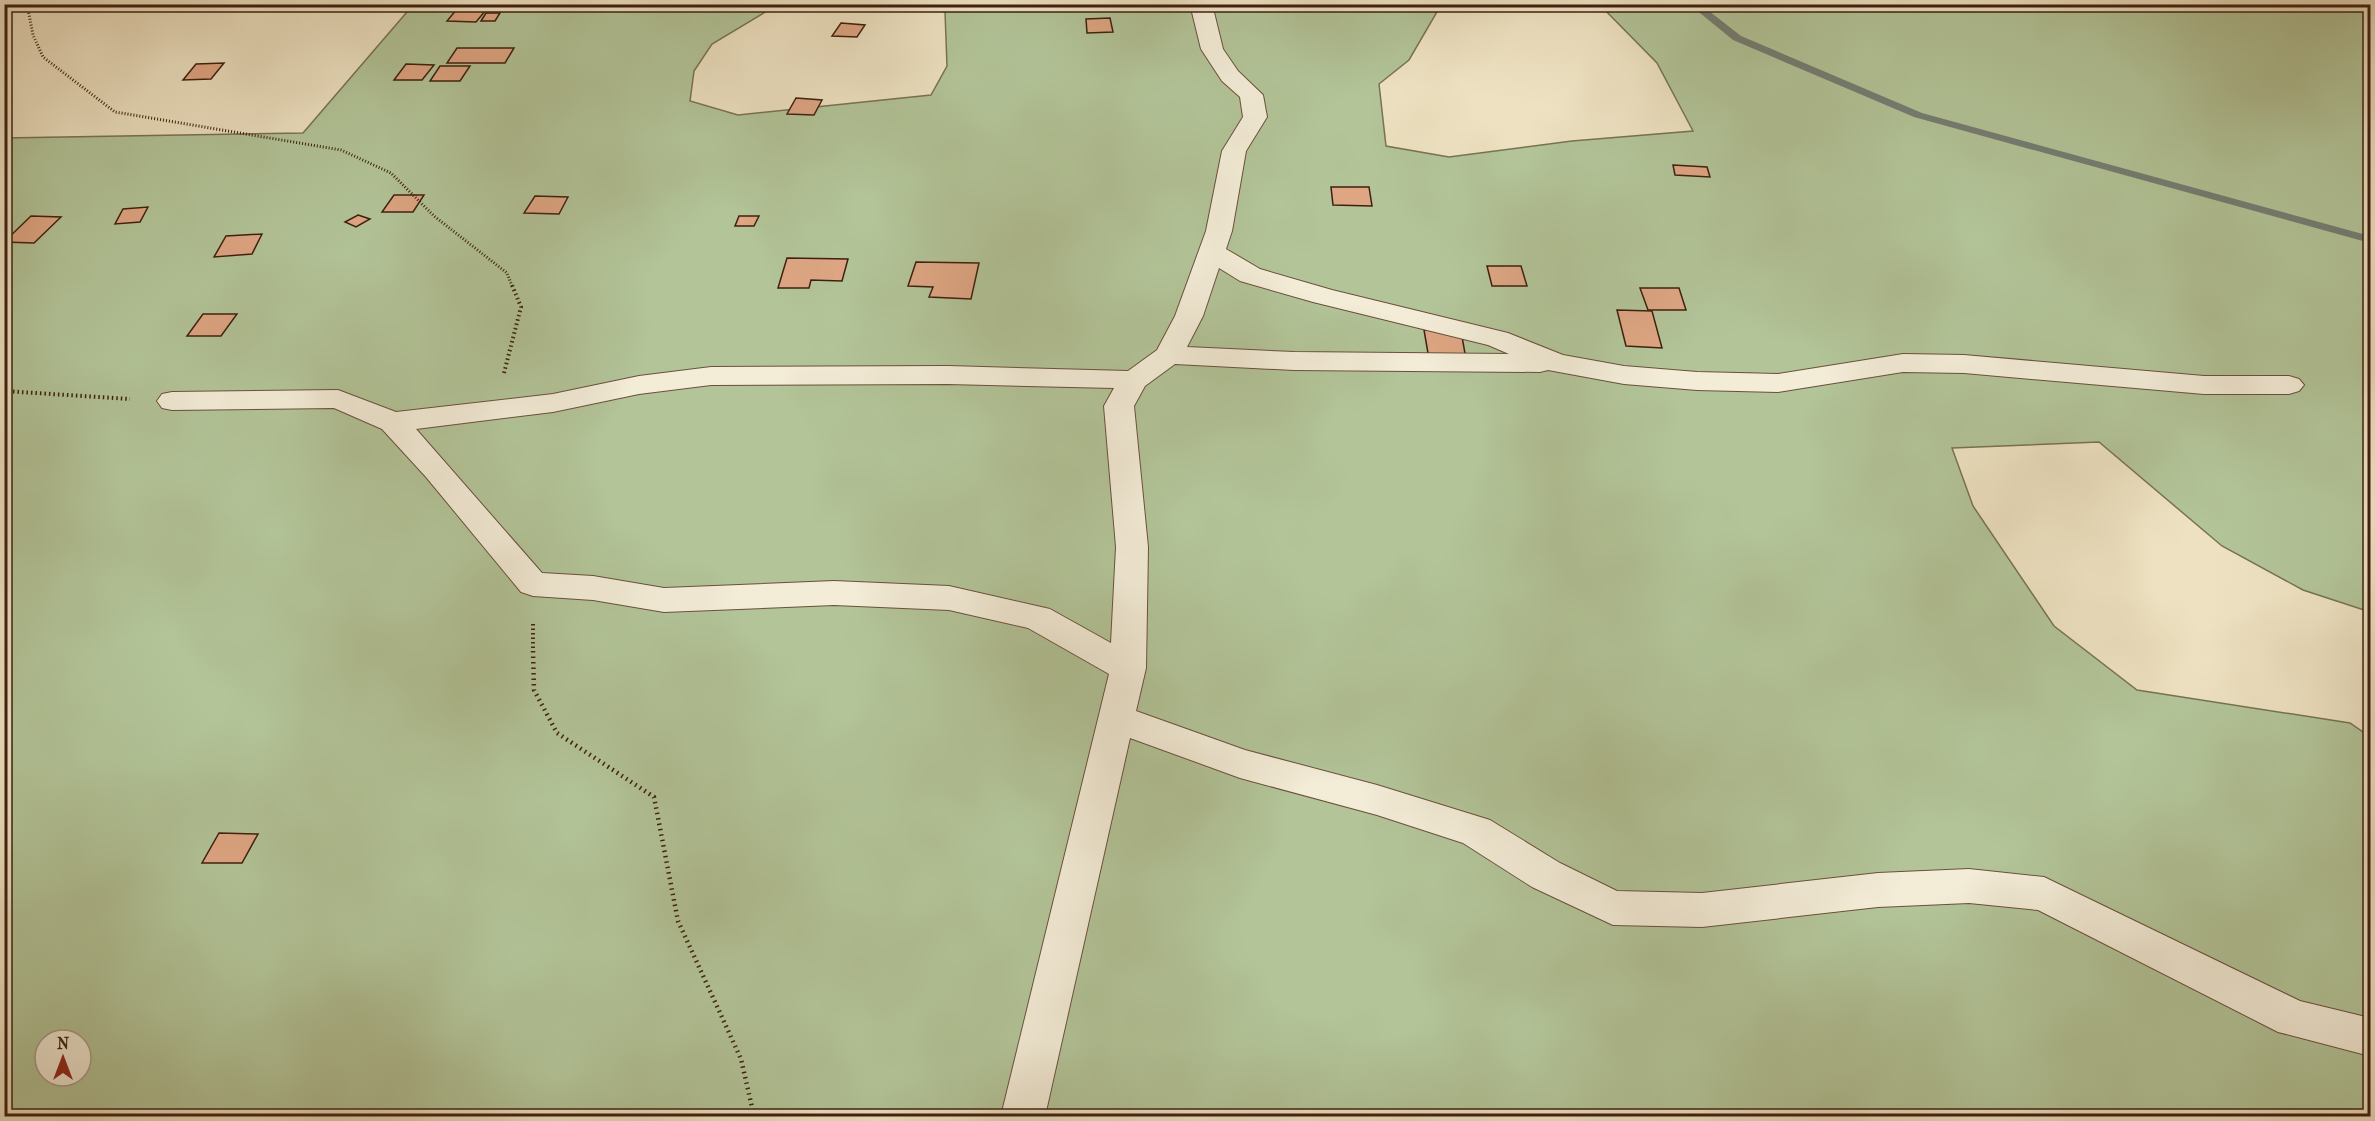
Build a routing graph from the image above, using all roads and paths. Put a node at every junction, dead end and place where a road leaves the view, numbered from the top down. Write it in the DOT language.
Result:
graph roads {
  1 [pos="27,4"];
  2 [pos="1201,4"];
  3 [pos="1211,252"];
  4 [pos="1169,355"];
  5 [pos="1556,363"];
  6 [pos="1134,380"];
  7 [pos="2289,385"];
  8 [pos="4,392"];
  9 [pos="172,401"];
  10 [pos="490,410"];
  11 [pos="393,422"];
  12 [pos="533,584"];
  13 [pos="1128,668"];
  14 [pos="1116,718"];
  15 [pos="2370,1037"];
  16 [pos="754,1116"];
  17 [pos="1023,1116"];
  1 -- 10 [label="path"];
  2 -- 3 [label="street"];
  3 -- 4 [label="street"];
  3 -- 5 [label="street"];
  4 -- 5 [label="street"];
  4 -- 6 [label="street"];
  5 -- 7 [label="street"];
  6 -- 10 [label="street"];
  6 -- 13 [label="street"];
  8 -- 9 [label="path"];
  9 -- 11 [label="street"];
  10 -- 11 [label="street"];
  11 -- 12 [label="street"];
  12 -- 13 [label="street"];
  12 -- 16 [label="path"];
  13 -- 14 [label="street"];
  14 -- 15 [label="street"];
  14 -- 17 [label="street"];
}
